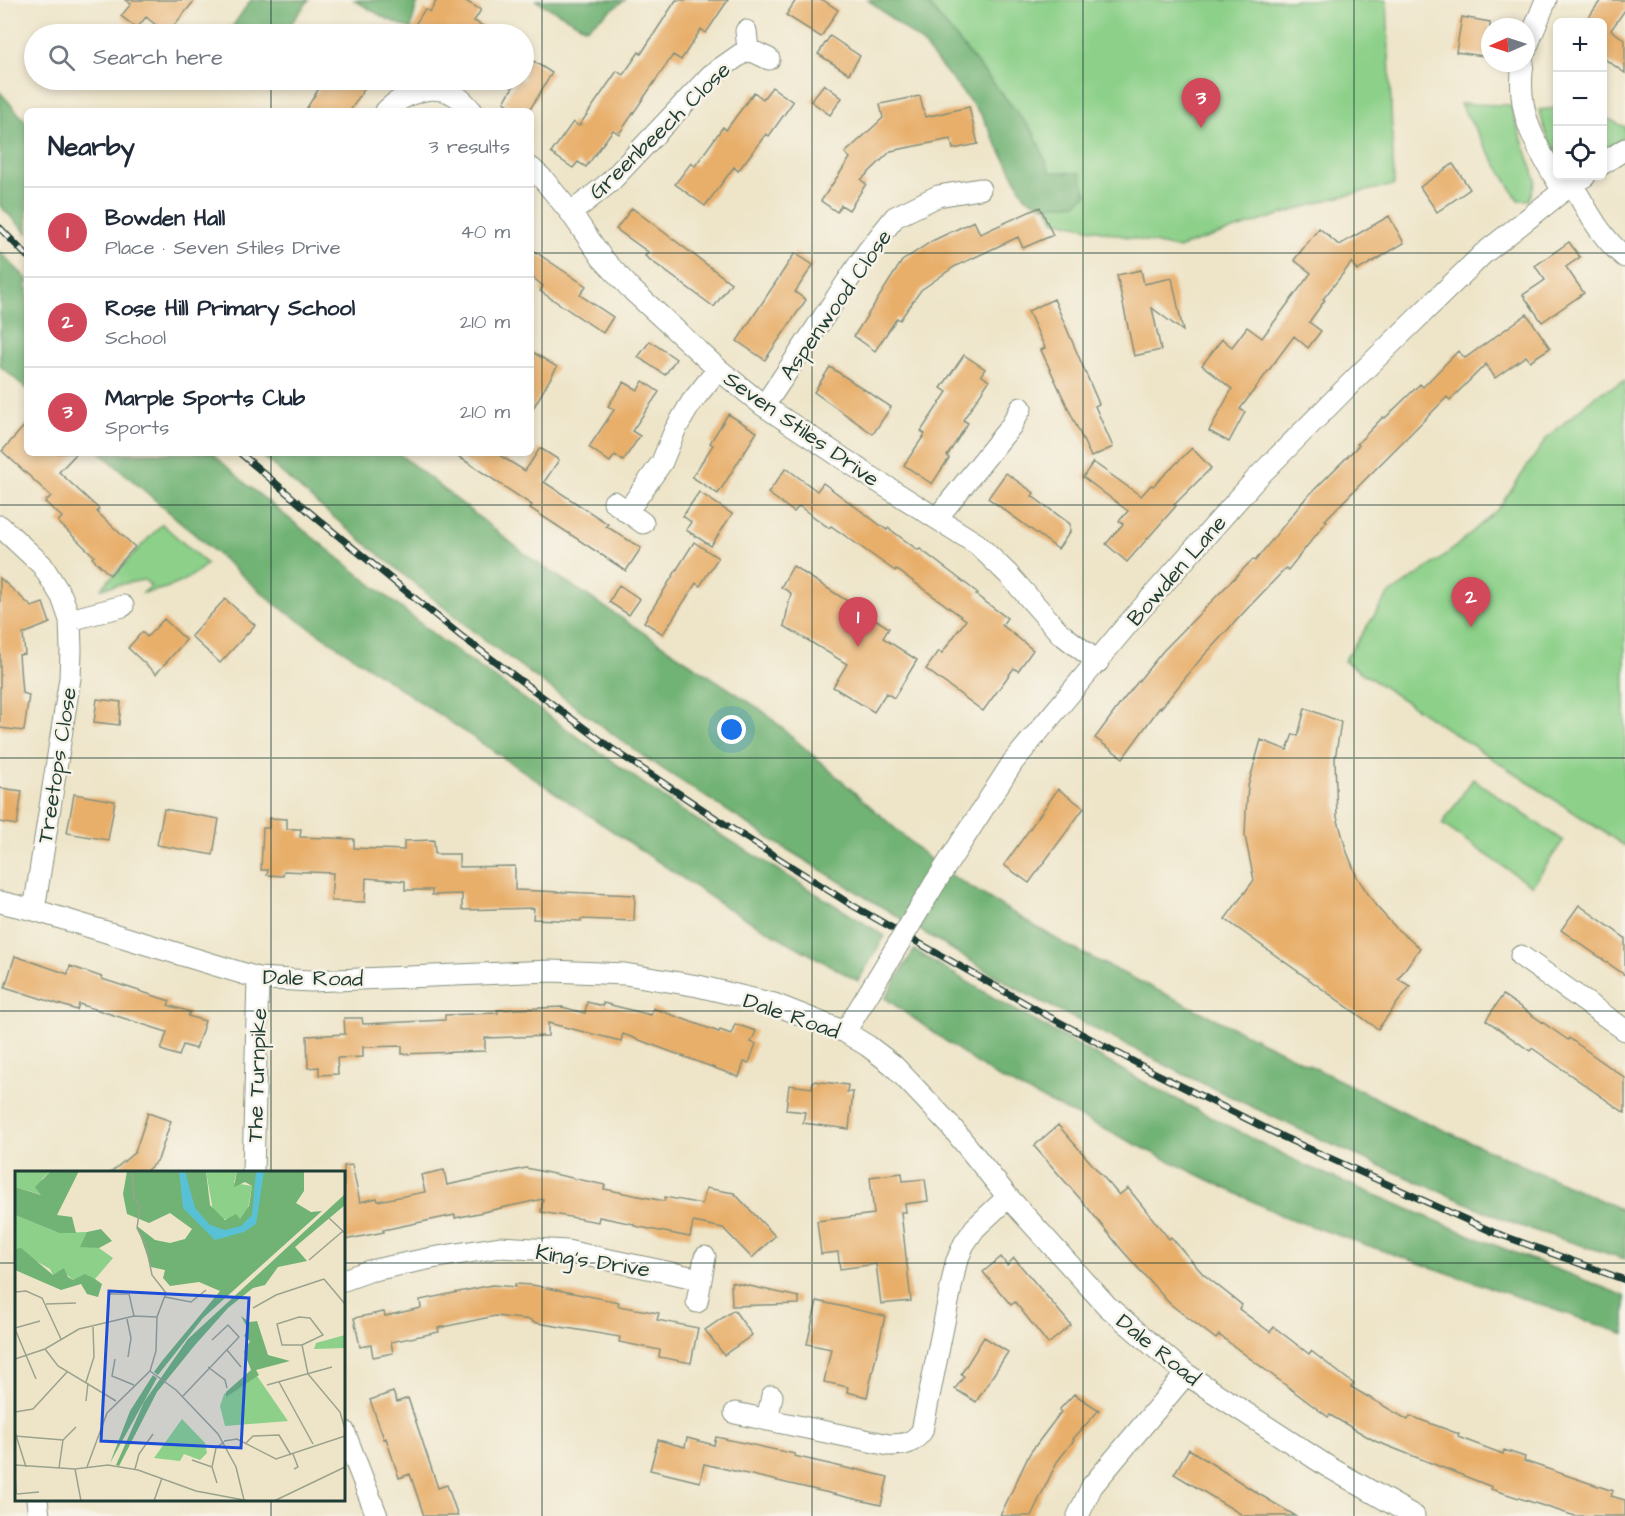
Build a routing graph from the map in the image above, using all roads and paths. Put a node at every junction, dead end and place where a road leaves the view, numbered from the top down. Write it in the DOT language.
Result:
graph roads {
  1 [pos="1546,0"];
  2 [pos="1535,27"];
  3 [pos="769,58"];
  4 [pos="1522,72"];
  5 [pos="427,90"];
  6 [pos="438,90"];
  7 [pos="389,108"];
  8 [pos="469,108"];
  9 [pos="1625,149"];
  10 [pos="1607,161"];
  11 [pos="534,171"];
  12 [pos="1574,184"];
  13 [pos="980,189"];
  14 [pos="572,213"];
  15 [pos="1625,257"];
  16 [pos="718,369"];
  17 [pos="764,406"];
  18 [pos="1021,408"];
  19 [pos="628,512"];
  20 [pos="937,518"];
  21 [pos="0,526"];
  22 [pos="123,606"];
  23 [pos="70,620"];
  24 [pos="1098,662"];
  25 [pos="0,902"];
  26 [pos="34,910"];
  27 [pos="1521,956"];
  28 [pos="258,978"];
  29 [pos="1625,1030"];
  30 [pos="846,1032"];
  31 [pos="253,1171"];
  32 [pos="1008,1197"];
  33 [pos="705,1257"];
  34 [pos="700,1279"];
  35 [pos="345,1280"];
  36 [pos="697,1302"];
  37 [pos="1186,1374"];
  38 [pos="772,1396"];
  39 [pos="735,1413"];
  40 [pos="767,1420"];
  41 [pos="345,1434"];
  42 [pos="37,1501"];
  43 [pos="39,1516"];
  44 [pos="377,1516"];
  45 [pos="1078,1516"];
  46 [pos="1414,1516"];
  1 -- 2 [label="street"];
  3 -- 14 [label="street, Greenbeech Close"];
  4 -- 12 [label="street"];
  5 -- 7 [label="street"];
  6 -- 8 [label="street"];
  9 -- 10 [label="street"];
  11 -- 14 [label="street, Seven Stiles Drive"];
  12 -- 15 [label="street"];
  12 -- 24 [label="street, Bowden Lane"];
  13 -- 17 [label="street, Aspenwood Close"];
  14 -- 16 [label="street, Seven Stiles Drive"];
  16 -- 17 [label="street, Seven Stiles Drive"];
  16 -- 19 [label="street"];
  17 -- 20 [label="street, Seven Stiles Drive"];
  18 -- 20 [label="street"];
  20 -- 24 [label="street, Seven Stiles Drive"];
  21 -- 23 [label="street, Treetops Close"];
  22 -- 23 [label="street"];
  23 -- 26 [label="street, Treetops Close"];
  24 -- 30 [label="street, Bowden Lane, bridge"];
  25 -- 26 [label="street, Dale Road"];
  26 -- 28 [label="street, Dale Road"];
  27 -- 29 [label="street"];
  28 -- 30 [label="street, Dale Road"];
  28 -- 31 [label="street, The Turnpike"];
  30 -- 32 [label="street, Dale Road"];
  32 -- 37 [label="street, Dale Road"];
  32 -- 40 [label="street"];
  33 -- 34 [label="street"];
  34 -- 35 [label="street, King's Drive"];
  34 -- 36 [label="street"];
  37 -- 45 [label="street"];
  37 -- 46 [label="street, Dale Road"];
  38 -- 40 [label="street"];
  39 -- 40 [label="street"];
  41 -- 44 [label="street"];
  42 -- 43 [label="street"];
}
